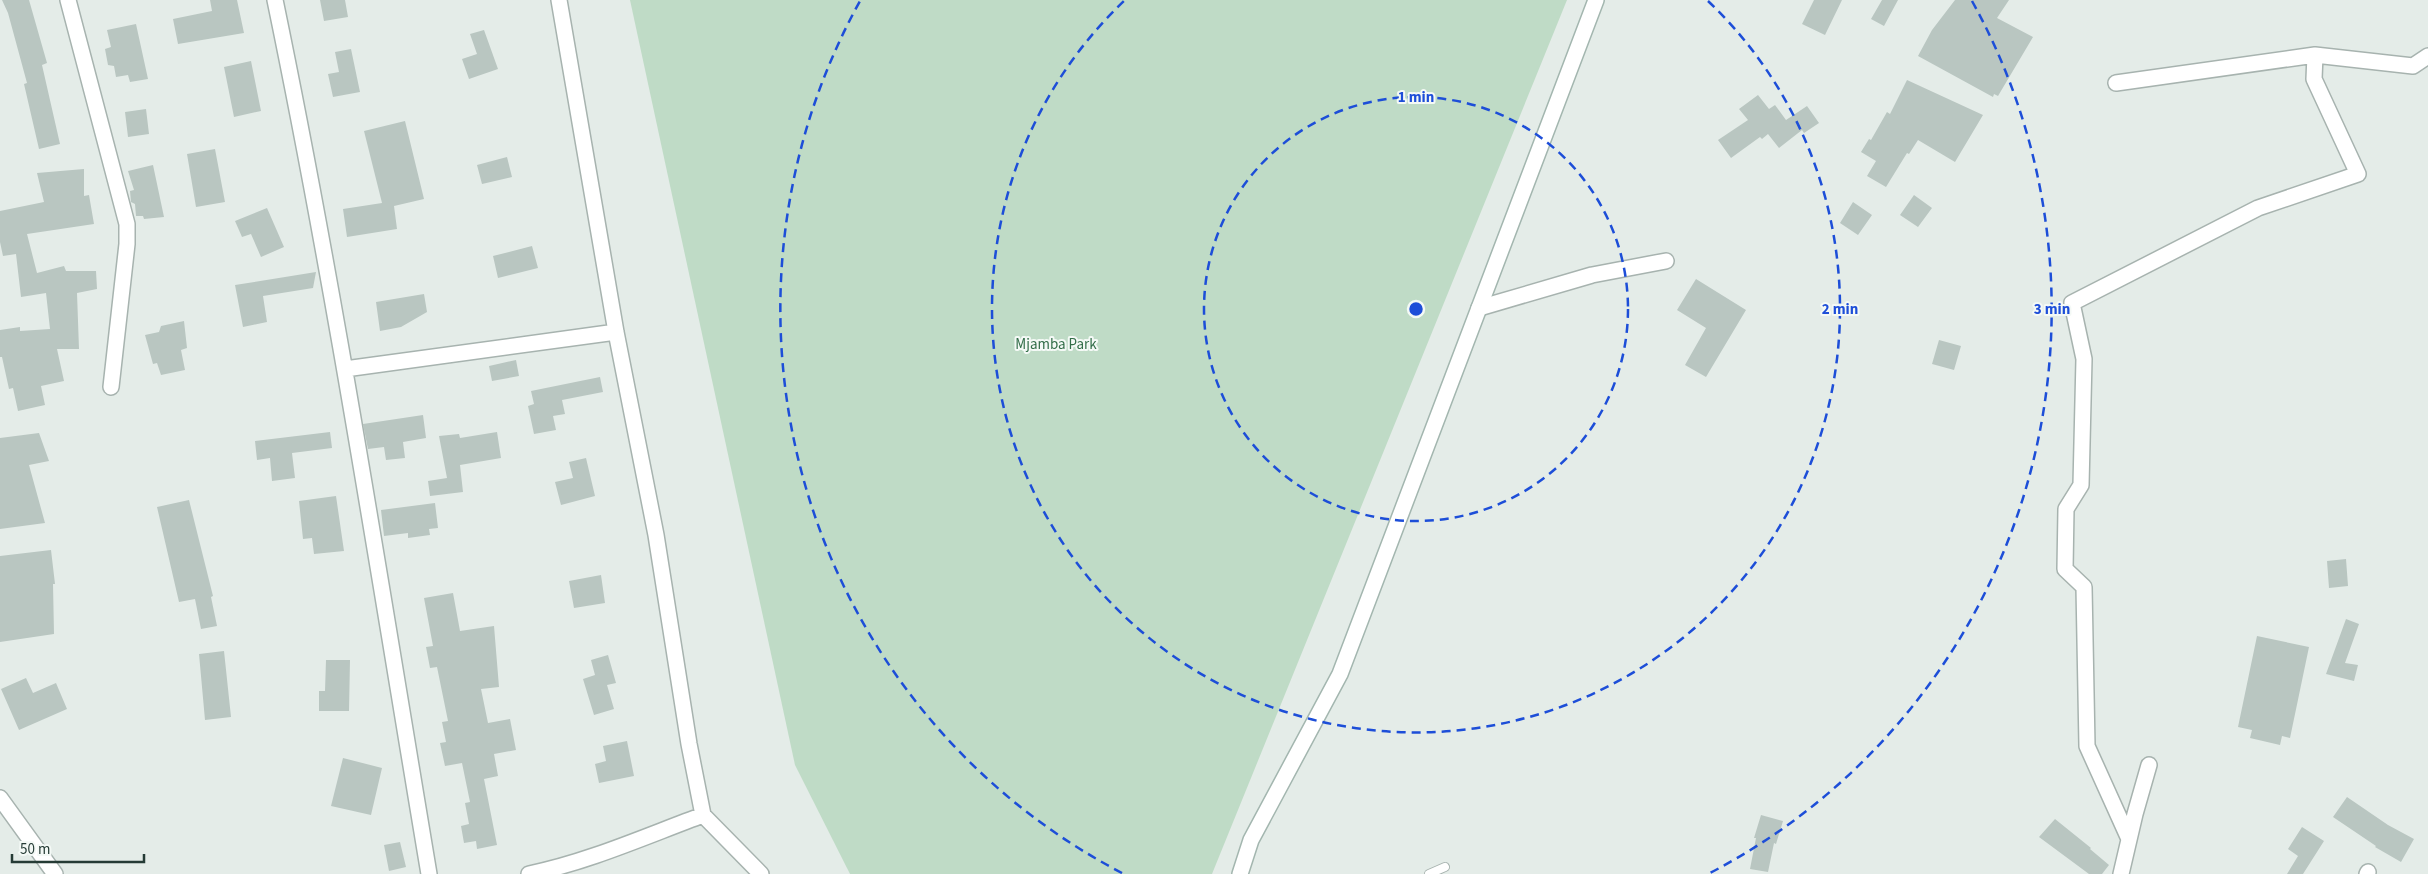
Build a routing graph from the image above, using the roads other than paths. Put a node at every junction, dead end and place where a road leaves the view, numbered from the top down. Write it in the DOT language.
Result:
graph roads {
  1 [pos="68,0"];
  2 [pos="275,0"];
  3 [pos="559,0"];
  4 [pos="1596,0"];
  5 [pos="2315,56"];
  6 [pos="2428,56"];
  7 [pos="2116,83"];
  8 [pos="1666,261"];
  9 [pos="1479,308"];
  10 [pos="616,332"];
  11 [pos="345,369"];
  12 [pos="111,387"];
  13 [pos="2149,765"];
  14 [pos="0,798"];
  15 [pos="703,815"];
  16 [pos="2129,838"];
  17 [pos="1445,867"];
  18 [pos="55,874"];
  19 [pos="429,874"];
  20 [pos="529,874"];
  21 [pos="761,874"];
  22 [pos="1240,874"];
  23 [pos="1429,874"];
  24 [pos="2121,874"];
  1 -- 12 [label="street"];
  2 -- 11 [label="street"];
  3 -- 10 [label="street"];
  4 -- 9 [label="street"];
  5 -- 6 [label="street"];
  5 -- 7 [label="street"];
  5 -- 16 [label="street"];
  8 -- 9 [label="street"];
  9 -- 22 [label="street"];
  10 -- 11 [label="street"];
  10 -- 15 [label="street"];
  11 -- 19 [label="street"];
  13 -- 16 [label="street"];
  14 -- 18 [label="street"];
  15 -- 20 [label="street"];
  15 -- 21 [label="street"];
  16 -- 24 [label="street"];
  17 -- 23 [label="lane"];
}
